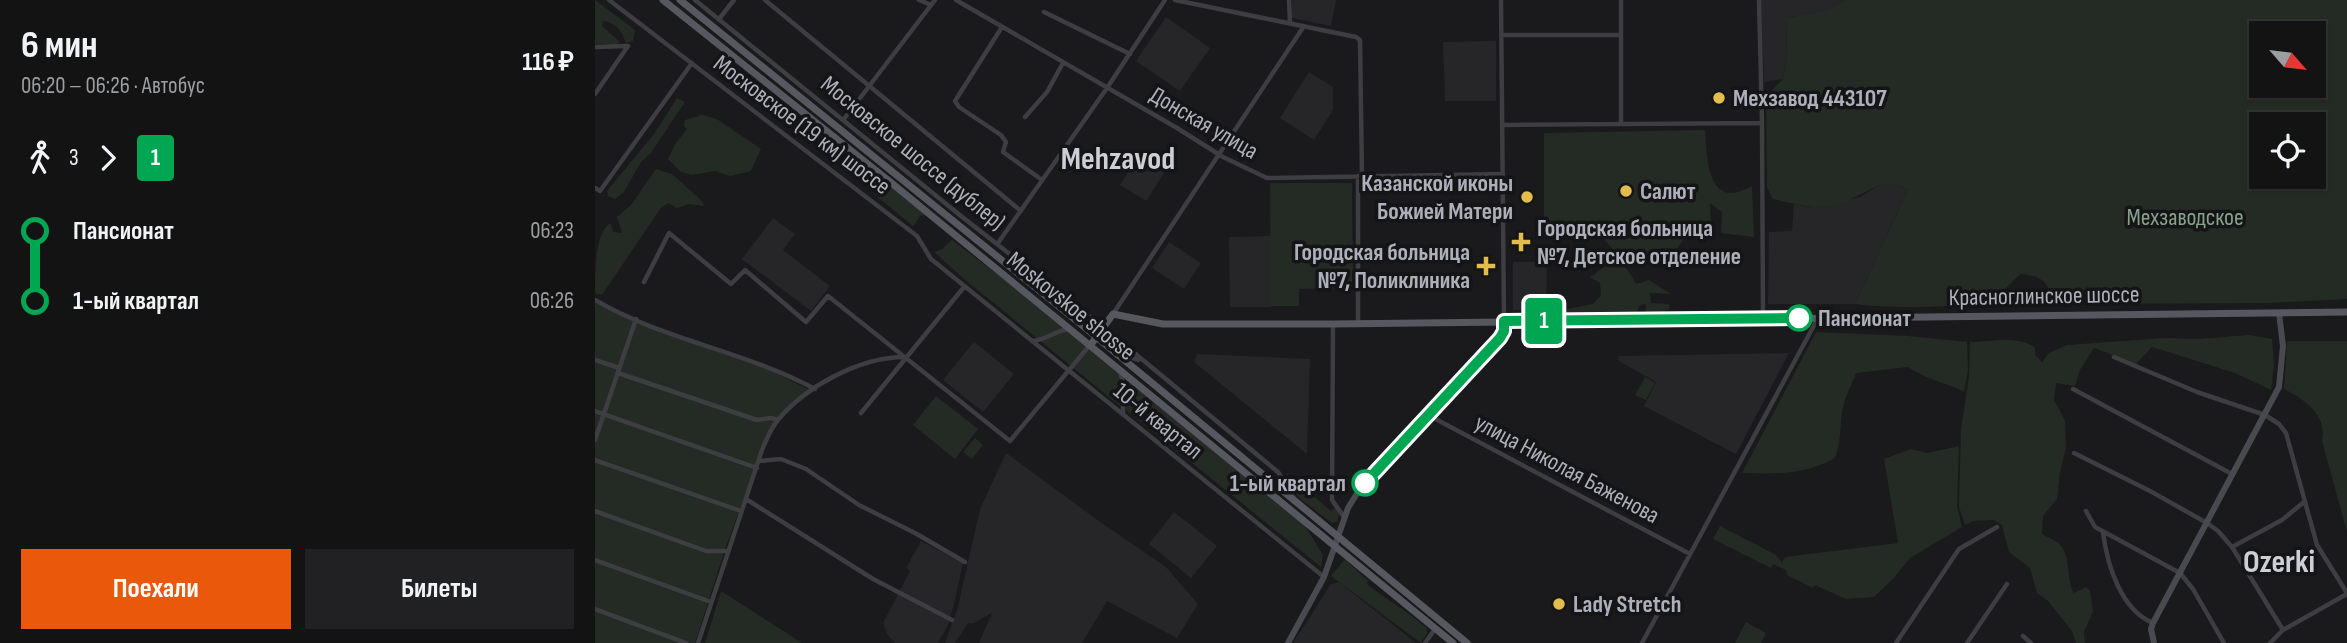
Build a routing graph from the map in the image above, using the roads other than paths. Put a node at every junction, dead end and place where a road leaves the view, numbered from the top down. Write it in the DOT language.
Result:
graph roads {
  1 [pos="609,0"];
  2 [pos="663,0"];
  3 [pos="680,0"];
  4 [pos="695,0"];
  5 [pos="734,0"];
  6 [pos="765,0"];
  7 [pos="919,0"];
  8 [pos="956,0"];
  9 [pos="1165,0"];
  10 [pos="1175,0"];
  11 [pos="1289,0"];
  12 [pos="1501,0"];
  13 [pos="1621,0"];
  14 [pos="1759,0"];
  15 [pos="933,3"];
  16 [pos="1044,12"];
  17 [pos="719,19"];
  18 [pos="1290,23"];
  19 [pos="1304,26"];
  20 [pos="1002,27"];
  21 [pos="1501,34"];
  22 [pos="1621,35"];
  23 [pos="595,47"];
  24 [pos="1130,54"];
  25 [pos="692,63"];
  26 [pos="1063,63"];
  27 [pos="869,86"];
  28 [pos="1107,88"];
  29 [pos="595,94"];
  30 [pos="1025,117"];
  31 [pos="844,119"];
  32 [pos="1621,123"];
  33 [pos="1762,123"];
  34 [pos="1502,125"];
  35 [pos="850,143"];
  36 [pos="860,151"];
  37 [pos="1220,155"];
  38 [pos="1503,174"];
  39 [pos="1360,176"];
  40 [pos="1042,180"];
  41 [pos="595,188"];
  42 [pos="935,206"];
  43 [pos="1021,211"];
  44 [pos="961,215"];
  45 [pos="997,243"];
  46 [pos="644,282"];
  47 [pos="1045,282"];
  48 [pos="964,287"];
  49 [pos="595,300"];
  50 [pos="1059,307"];
  51 [pos="2347,312"];
  52 [pos="2279,313"];
  53 [pos="1113,314"];
  54 [pos="636,318"];
  55 [pos="1763,318"];
  56 [pos="1818,318"];
  57 [pos="1504,321"];
  58 [pos="1333,324"];
  59 [pos="1358,324"];
  60 [pos="1103,327"];
  61 [pos="1070,329"];
  62 [pos="1096,337"];
  63 [pos="1032,342"];
  64 [pos="1090,345"];
  65 [pos="1113,352"];
  66 [pos="906,357"];
  67 [pos="2114,357"];
  68 [pos="595,360"];
  69 [pos="1142,361"];
  70 [pos="618,370"];
  71 [pos="1068,372"];
  72 [pos="1120,372"];
  73 [pos="815,389"];
  74 [pos="2073,389"];
  75 [pos="595,411"];
  76 [pos="861,413"];
  77 [pos="604,414"];
  78 [pos="1123,414"];
  79 [pos="1427,415"];
  80 [pos="2265,415"];
  81 [pos="778,421"];
  82 [pos="595,440"];
  83 [pos="2074,453"];
  84 [pos="595,460"];
  85 [pos="759,461"];
  86 [pos="757,468"];
  87 [pos="2233,475"];
  88 [pos="746,499"];
  89 [pos="1296,502"];
  90 [pos="2304,502"];
  91 [pos="595,511"];
  92 [pos="741,511"];
  93 [pos="2087,511"];
  94 [pos="1345,517"];
  95 [pos="2207,523"];
  96 [pos="1997,527"];
  97 [pos="2103,532"];
  98 [pos="1338,537"];
  99 [pos="1335,546"];
  100 [pos="2232,547"];
  101 [pos="728,551"];
  102 [pos="1690,554"];
  103 [pos="595,560"];
  104 [pos="965,562"];
  105 [pos="2180,573"];
  106 [pos="1324,577"];
  107 [pos="2007,584"];
  108 [pos="2347,594"];
  109 [pos="711,602"];
  110 [pos="595,609"];
  111 [pos="951,620"];
  112 [pos="2153,623"];
  113 [pos="1435,628"];
  114 [pos="2283,630"];
  115 [pos="2023,636"];
  116 [pos="686,643"];
  117 [pos="698,643"];
  118 [pos="1288,643"];
  119 [pos="1425,643"];
  120 [pos="1453,643"];
  121 [pos="1467,643"];
  122 [pos="1642,643"];
  123 [pos="1896,643"];
  124 [pos="1967,643"];
  125 [pos="2031,643"];
  126 [pos="2154,643"];
  127 [pos="2224,643"];
  128 [pos="2270,643"];
  1 -- 25 [label="street, Московское (19 км) шоссе"];
  2 -- 35 [label="main road, Moskovskoe shosse"];
  3 -- 35 [label="main road, Moskovskoe shosse"];
  4 -- 17 [label="street, Московское шоссе (дублер)"];
  5 -- 17 [label="street"];
  6 -- 27 [label="street"];
  7 -- 15 [label="street"];
  8 -- 20 [label="street, Донская улица"];
  9 -- 24 [label="street"];
  10 -- 18 [label="street"];
  11 -- 18 [label="street"];
  12 -- 21 [label="street"];
  13 -- 22 [label="street"];
  14 -- 33 [label="street"];
  15 -- 27 [label="street"];
  16 -- 24 [label="street"];
  17 -- 31 [label="street, Московское шоссе (дублер)"];
  18 -- 19 [label="street"];
  19 -- 37 [label="street"];
  19 -- 39 [label="street"];
  20 -- 26 [label="street, Донская улица"];
  20 -- 40 [label="street"];
  21 -- 22 [label="street"];
  21 -- 34 [label="street"];
  22 -- 32 [label="street"];
  23 -- 29 [label="street"];
  24 -- 28 [label="street"];
  25 -- 41 [label="street"];
  25 -- 48 [label="street, Московское (19 км) шоссе"];
  26 -- 28 [label="street, Донская улица"];
  26 -- 30 [label="street"];
  27 -- 31 [label="street"];
  27 -- 43 [label="street"];
  28 -- 37 [label="street, Донская улица"];
  28 -- 40 [label="street"];
  31 -- 44 [label="street, Московское шоссе (дублер)"];
  32 -- 33 [label="street"];
  32 -- 34 [label="street"];
  33 -- 55 [label="street"];
  34 -- 38 [label="street"];
  35 -- 36 [label="main road, Moskovskoe shosse"];
  36 -- 42 [label="main road, Moskovskoe shosse"];
  36 -- 61 [label="main road, Moskovskoe shosse"];
  37 -- 39 [label="street, Донская улица"];
  37 -- 53 [label="street"];
  38 -- 39 [label="street, Донская улица"];
  38 -- 57 [label="street"];
  39 -- 59 [label="street"];
  40 -- 43 [label="street"];
  42 -- 44 [label="street"];
  42 -- 50 [label="main road, Moskovskoe shosse"];
  43 -- 45 [label="street"];
  44 -- 45 [label="street, Московское шоссе (дублер)"];
  45 -- 47 [label="street, Московское шоссе (дублер)"];
  46 -- 66 [label="street"];
  47 -- 50 [label="street"];
  47 -- 60 [label="street, Московское шоссе (дублер)"];
  48 -- 63 [label="street, Московское (19 км) шоссе"];
  48 -- 66 [label="street"];
  49 -- 54 [label="street"];
  50 -- 62 [label="main road, Moskovskoe shosse"];
  51 -- 52 [label="main road, Красноглинское шоссе"];
  52 -- 56 [label="main road, Красноглинское шоссе"];
  52 -- 80 [label="street"];
  53 -- 58 [label="main road, Красноглинское шоссе"];
  53 -- 60 [label="main road"];
  54 -- 70 [label="street"];
  54 -- 73 [label="street"];
  55 -- 56 [label="main road, Красноглинское шоссе"];
  55 -- 57 [label="main road, Красноглинское шоссе"];
  56 -- 102 [label="street"];
  57 -- 59 [label="main road, Красноглинское шоссе"];
  57 -- 79 [label="street"];
  58 -- 59 [label="main road, Красноглинское шоссе"];
  58 -- 94 [label="street"];
  60 -- 62 [label="main road"];
  60 -- 69 [label="street, Московское шоссе (дублер)"];
  61 -- 63 [label="street"];
  61 -- 64 [label="main road, Moskovskoe shosse"];
  62 -- 64 [label="main road"];
  62 -- 65 [label="main road, Moskovskoe shosse"];
  63 -- 71 [label="street, 10-й квартал"];
  64 -- 71 [label="street"];
  64 -- 72 [label="main road, Moskovskoe shosse"];
  65 -- 69 [label="street"];
  65 -- 89 [label="main road, Moskovskoe shosse"];
  66 -- 71 [label="street"];
  66 -- 73 [label="street"];
  66 -- 76 [label="street"];
  67 -- 80 [label="street"];
  68 -- 70 [label="street"];
  69 -- 89 [label="street, Московское шоссе (дублер)"];
  70 -- 77 [label="street"];
  70 -- 81 [label="street"];
  71 -- 78 [label="street, 10-й квартал"];
  72 -- 78 [label="street"];
  72 -- 99 [label="main road, Moskovskoe shosse"];
  73 -- 81 [label="street"];
  74 -- 87 [label="street"];
  75 -- 77 [label="street"];
  77 -- 82 [label="street"];
  77 -- 86 [label="street"];
  78 -- 106 [label="street, 10-й квартал"];
  79 -- 94 [label="street"];
  79 -- 102 [label="street, улица Николая Баженова"];
  80 -- 87 [label="street"];
  80 -- 90 [label="street"];
  81 -- 85 [label="street"];
  83 -- 95 [label="street"];
  84 -- 92 [label="street"];
  85 -- 86 [label="street"];
  85 -- 104 [label="street"];
  86 -- 88 [label="street"];
  87 -- 95 [label="street"];
  88 -- 92 [label="street"];
  88 -- 111 [label="street"];
  89 -- 98 [label="main road, Moskovskoe shosse"];
  90 -- 100 [label="street"];
  90 -- 108 [label="street"];
  91 -- 101 [label="street"];
  92 -- 101 [label="street"];
  93 -- 97 [label="street"];
  94 -- 98 [label="street"];
  95 -- 100 [label="street"];
  95 -- 105 [label="street"];
  96 -- 123 [label="street"];
  97 -- 105 [label="street"];
  97 -- 112 [label="street"];
  98 -- 99 [label="street"];
  98 -- 121 [label="main road, Moskovskoe shosse"];
  99 -- 106 [label="street"];
  99 -- 113 [label="main road, Moskovskoe shosse"];
  100 -- 114 [label="street"];
  101 -- 109 [label="street"];
  102 -- 122 [label="street"];
  103 -- 109 [label="street"];
  105 -- 112 [label="street"];
  105 -- 127 [label="street"];
  106 -- 118 [label="street"];
  107 -- 124 [label="street"];
  108 -- 114 [label="street"];
  109 -- 117 [label="street"];
  110 -- 116 [label="street"];
  112 -- 126 [label="street"];
  113 -- 119 [label="street"];
  113 -- 120 [label="main road, Moskovskoe shosse"];
  114 -- 128 [label="street"];
  115 -- 125 [label="street"];
}
